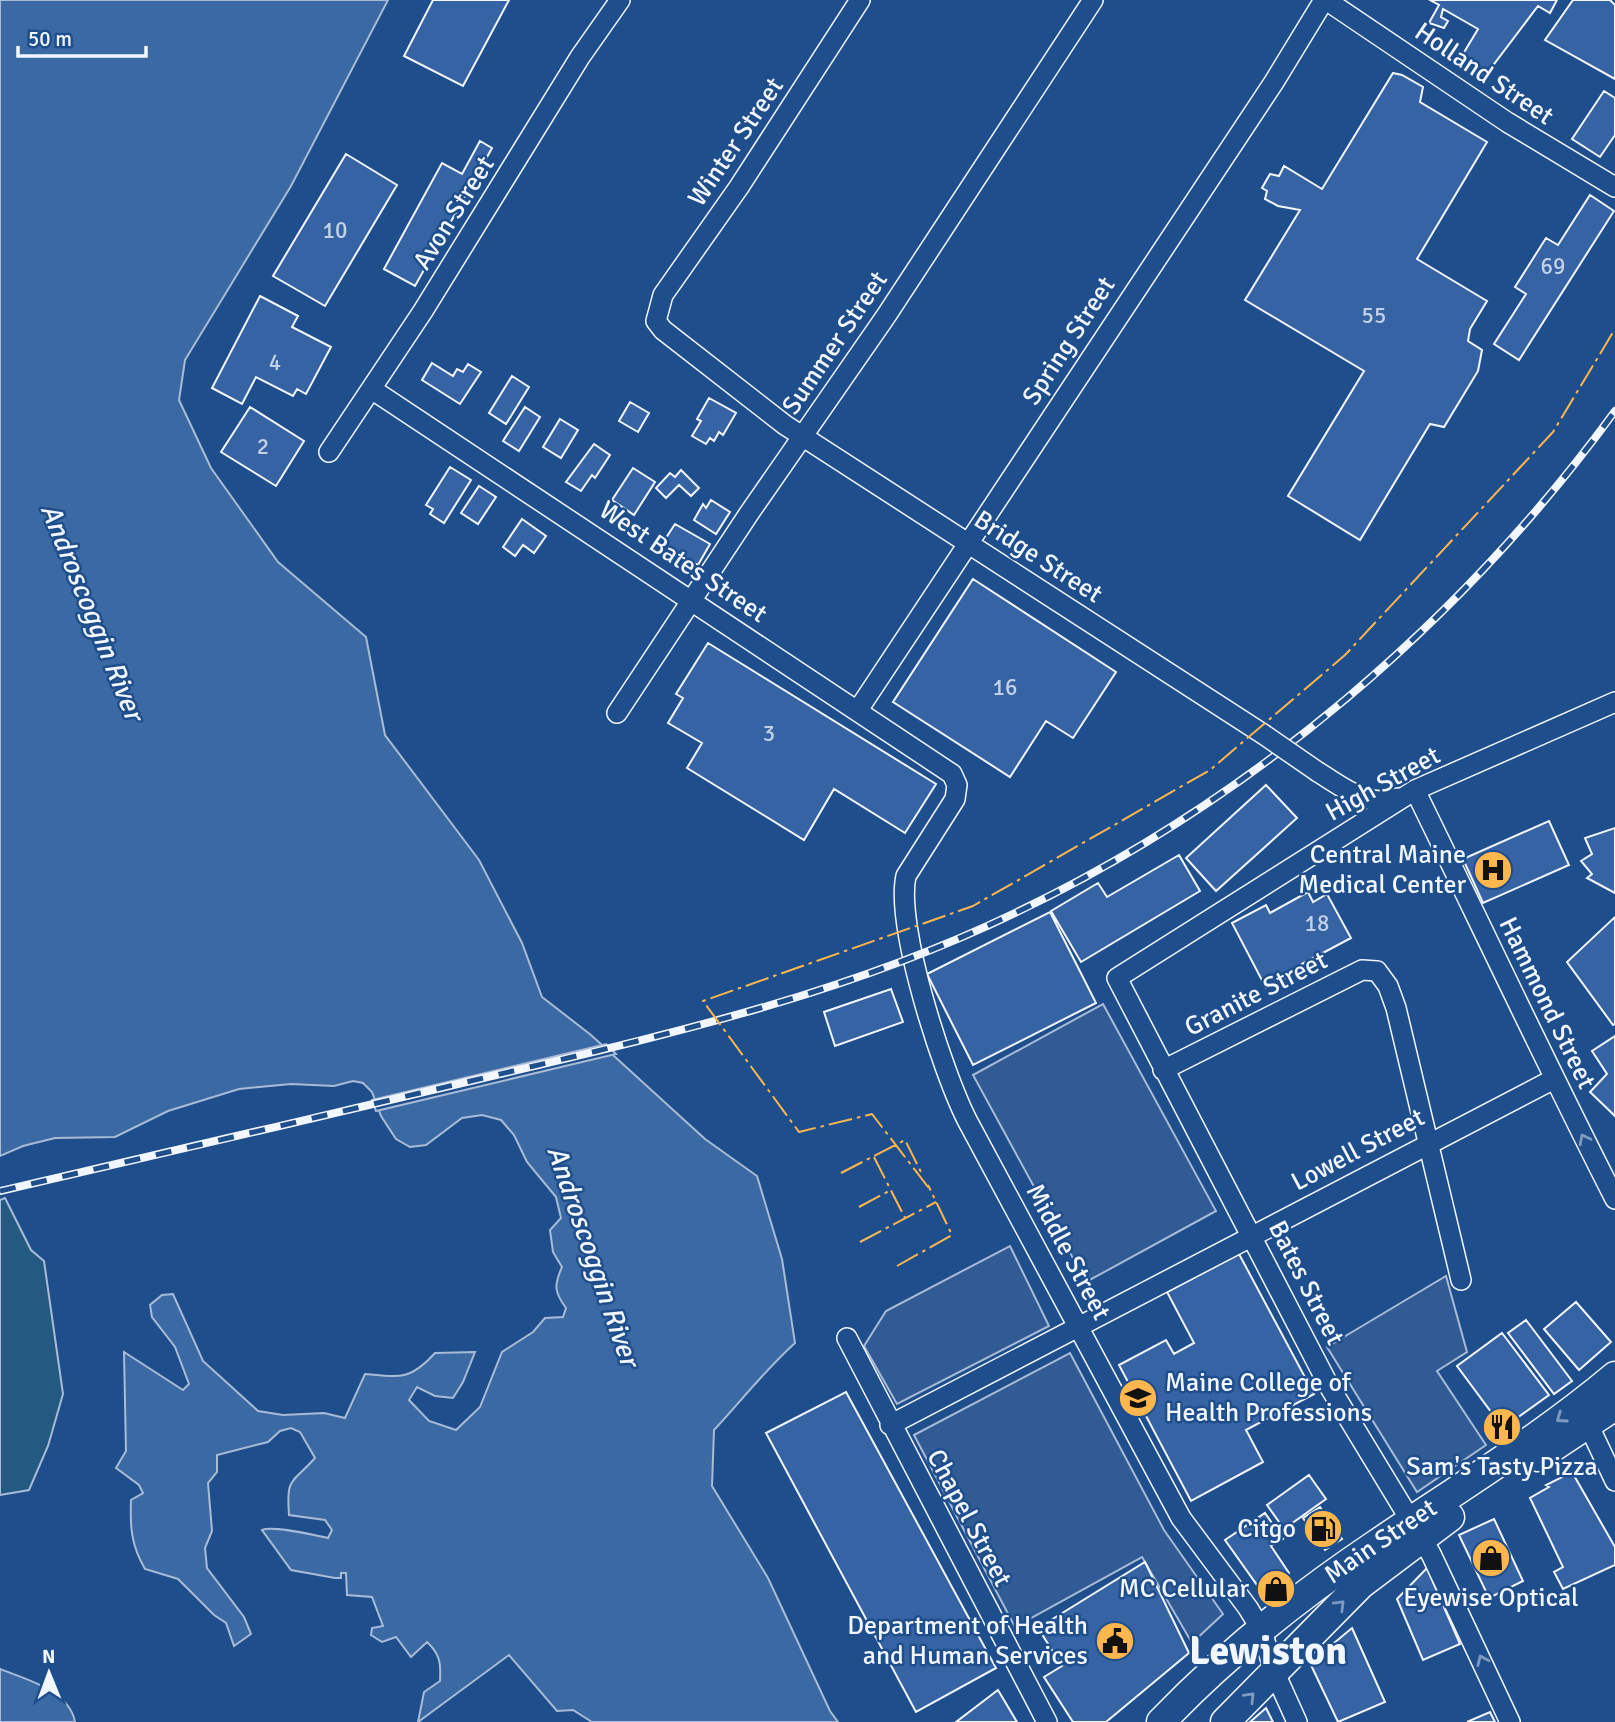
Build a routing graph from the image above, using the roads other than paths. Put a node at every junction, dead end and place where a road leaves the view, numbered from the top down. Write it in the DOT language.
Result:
graph roads {
  1 [pos="620,0"];
  2 [pos="860,0"];
  3 [pos="1093,0"];
  4 [pos="1325,0"];
  5 [pos="1615,187"];
  6 [pos="657,313"];
  7 [pos="373,390"];
  8 [pos="803,437"];
  9 [pos="329,453"];
  10 [pos="968,543"];
  11 [pos="691,600"];
  12 [pos="1615,702"];
  13 [pos="858,710"];
  14 [pos="617,713"];
  15 [pos="957,785"];
  16 [pos="1415,790"];
  17 [pos="1117,978"];
  18 [pos="1163,1070"];
  19 [pos="1554,1079"];
  20 [pos="1430,1142"];
  21 [pos="1615,1199"];
  22 [pos="1251,1234"];
  23 [pos="1461,1280"];
  24 [pos="1079,1327"];
  25 [pos="847,1338"];
  26 [pos="1615,1376"];
  27 [pos="1615,1406"];
  28 [pos="1588,1424"];
  29 [pos="890,1425"];
  30 [pos="1615,1481"];
  31 [pos="1417,1529"];
  32 [pos="1262,1631"];
  33 [pos="1274,1671"];
  34 [pos="1172,1717"];
  35 [pos="1047,1722"];
  36 [pos="1225,1722"];
  37 [pos="1297,1722"];
  38 [pos="1510,1722"];
  1 -- 7 [label="street, Avon Street"];
  2 -- 6 [label="street, Winter Street"];
  3 -- 8 [label="street, Summer Street"];
  4 -- 5 [label="street, Holland Street"];
  4 -- 10 [label="street, Spring Street"];
  6 -- 8 [label="street, Bridge Street"];
  7 -- 9 [label="street, Avon Street"];
  7 -- 11 [label="street, West Bates Street"];
  8 -- 10 [label="street, Bridge Street"];
  8 -- 11 [label="street, Summer Street"];
  10 -- 13 [label="street, Spring Street"];
  10 -- 16 [label="street, Bridge Street, bridge"];
  11 -- 13 [label="street, West Bates Street"];
  11 -- 14 [label="street, Summer Street"];
  12 -- 16 [label="street, High Street"];
  13 -- 15 [label="street, West Bates Street"];
  15 -- 24 [label="street, Middle Street"];
  16 -- 17 [label="street, High Street"];
  16 -- 19 [label="street, Hammond Street"];
  17 -- 18 [label="street, Bates Street"];
  18 -- 20 [label="street, Granite Street"];
  18 -- 22 [label="street, Bates Street"];
  19 -- 20 [label="street, Lowell Street"];
  21 -- 19 [label="street, Hammond Street, one-way"];
  20 -- 22 [label="street, Lowell Street"];
  20 -- 23 [label="street"];
  22 -- 24 [label="street, Lowell Street"];
  22 -- 31 [label="street, Bates Street"];
  24 -- 29 [label="street, Lowell Street"];
  24 -- 32 [label="street, Middle Street"];
  25 -- 29 [label="street, Chapel Street"];
  26 -- 31 [label="highway, Main Street, one-way"];
  27 -- 28 [label="highway, Main Street"];
  28 -- 30 [label="street"];
  28 -- 31 [label="highway, Main Street"];
  29 -- 35 [label="street, Chapel Street"];
  31 -- 32 [label="highway, Main Street"];
  33 -- 31 [label="highway, Main Street, one-way"];
  38 -- 31 [label="street, Bates Street, one-way"];
  32 -- 33 [label="street, Middle Street"];
  32 -- 34 [label="highway, Main Street"];
  36 -- 33 [label="highway, Main Street, one-way"];
  33 -- 37 [label="street, Middle Street"];
}
